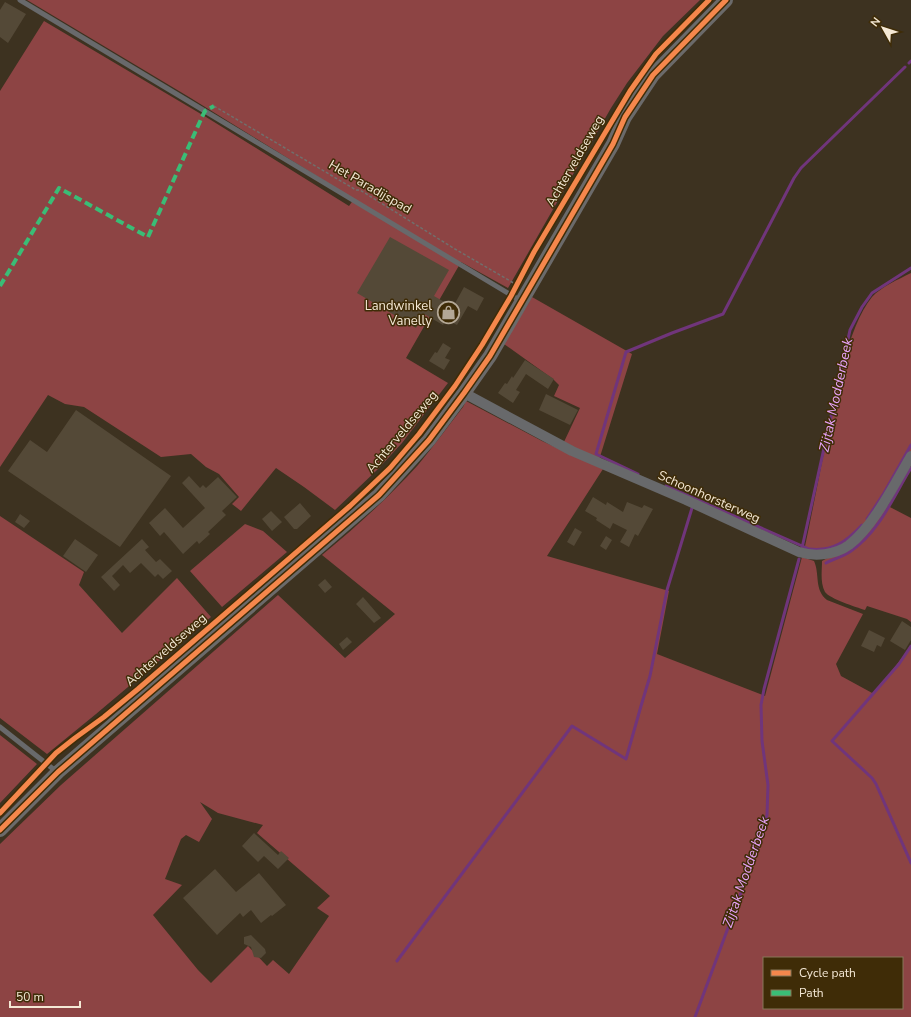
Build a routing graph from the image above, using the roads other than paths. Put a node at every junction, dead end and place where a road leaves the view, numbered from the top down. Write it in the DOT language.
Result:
graph roads {
  1 [pos="20,0"];
  2 [pos="726,0"];
  3 [pos="517,299"];
  4 [pos="464,393"];
  5 [pos="911,456"];
  6 [pos="0,727"];
  7 [pos="58,772"];
  8 [pos="0,830"];
  1 -- 3 [label="lane"];
  2 -- 3 [label="street, Achterveldseweg"];
  3 -- 4 [label="street, Achterveldseweg"];
  4 -- 5 [label="street, Schoonhorsterweg"];
  4 -- 7 [label="street, Achterveldseweg"];
  6 -- 7 [label="lane"];
  7 -- 8 [label="street, Achterveldseweg"];
}
